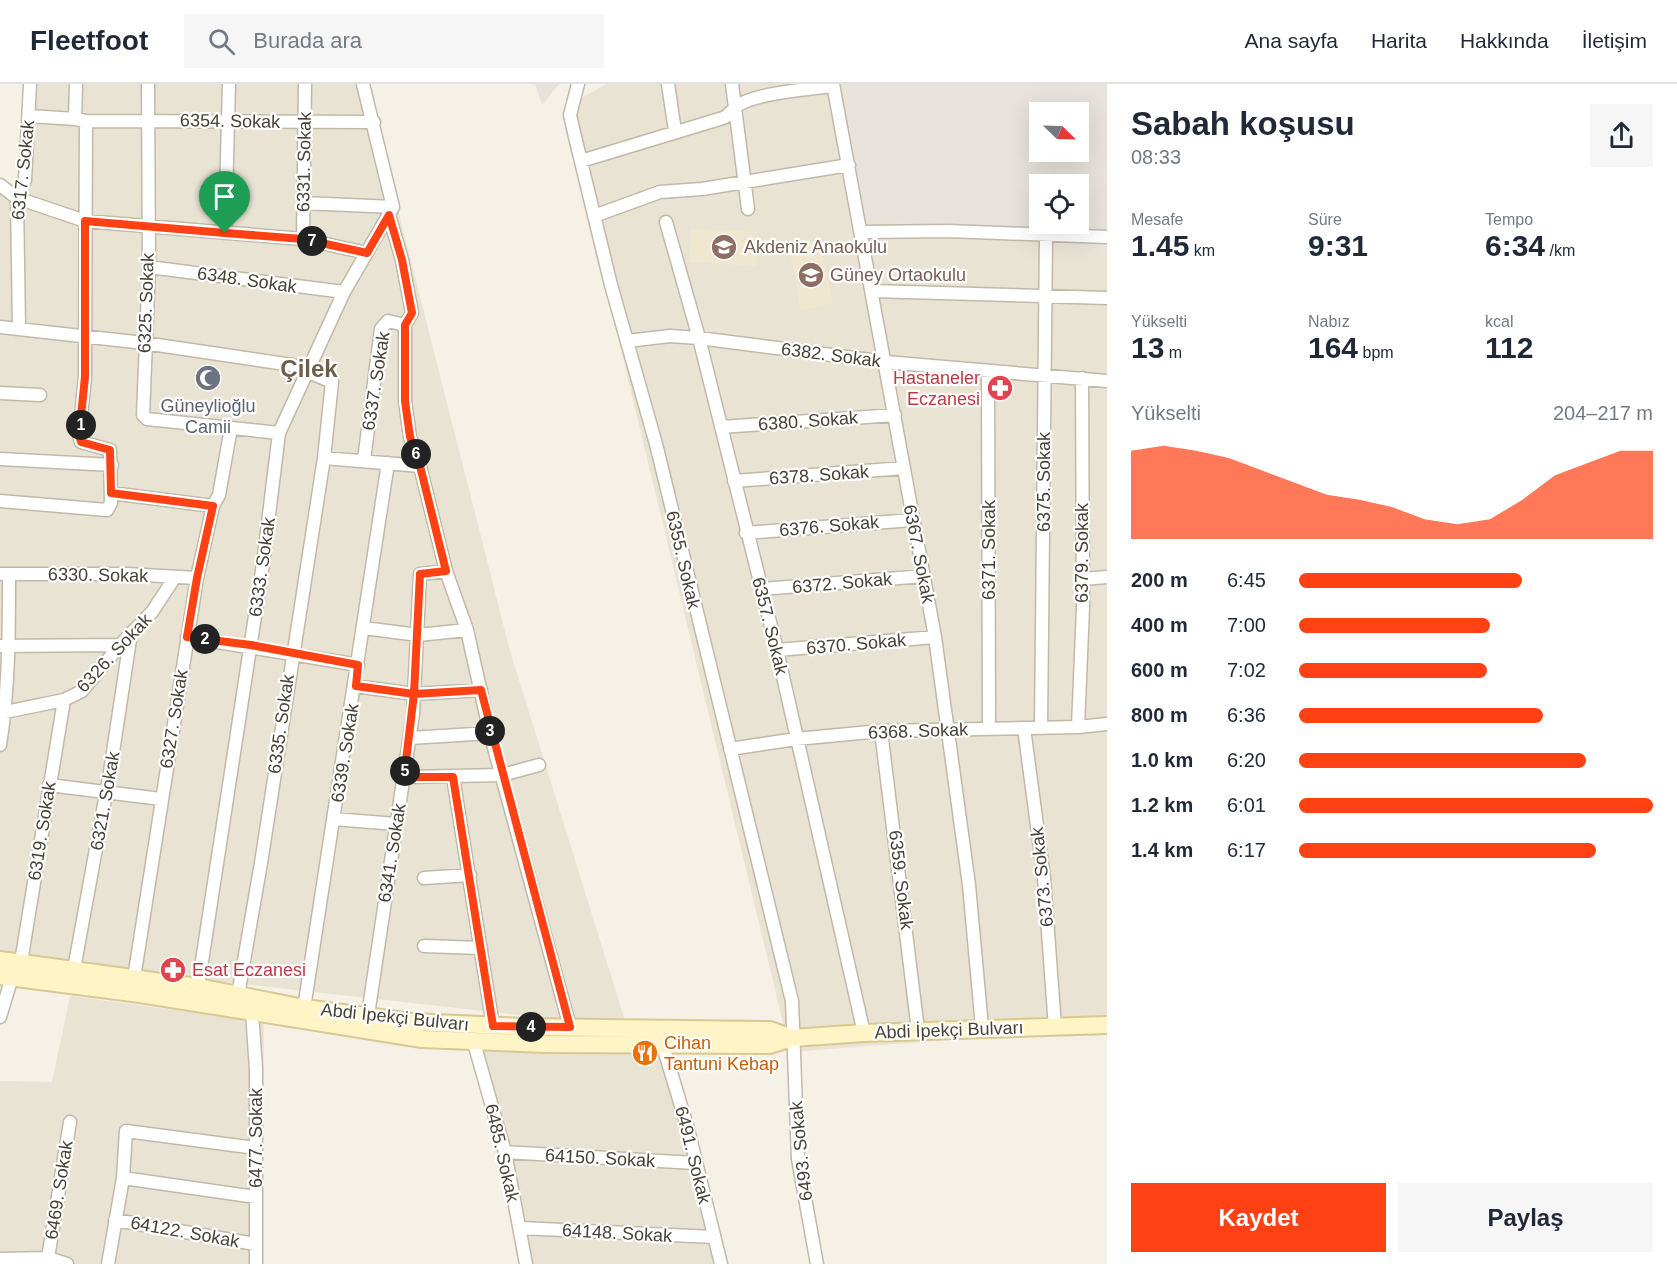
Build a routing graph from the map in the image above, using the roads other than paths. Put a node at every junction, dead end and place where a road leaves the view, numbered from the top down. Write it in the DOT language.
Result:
graph roads {
  1 [pos="30,84"];
  2 [pos="76,84"];
  3 [pos="148,84"];
  4 [pos="229,84"];
  5 [pos="305,84"];
  6 [pos="363,84"];
  7 [pos="578,84"];
  8 [pos="668,84"];
  9 [pos="732,84"];
  10 [pos="833,85"];
  11 [pos="736,106"];
  12 [pos="29,116"];
  13 [pos="81,120"];
  14 [pos="148,120"];
  15 [pos="229,120"];
  16 [pos="304,122"];
  17 [pos="374,122"];
  18 [pos="675,131"];
  19 [pos="580,161"];
  20 [pos="849,165"];
  21 [pos="746,183"];
  22 [pos="0,185"];
  23 [pos="17,198"];
  24 [pos="304,203"];
  25 [pos="748,209"];
  26 [pos="391,211"];
  27 [pos="594,216"];
  28 [pos="85,221"];
  29 [pos="666,222"];
  30 [pos="147,226"];
  31 [pos="861,232"];
  32 [pos="225,233"];
  33 [pos="1046,236"];
  34 [pos="1107,237"];
  35 [pos="303,239"];
  36 [pos="367,253"];
  37 [pos="150,267"];
  38 [pos="872,291"];
  39 [pos="344,292"];
  40 [pos="1045,295"];
  41 [pos="1107,298"];
  42 [pos="405,325"];
  43 [pos="0,327"];
  44 [pos="19,328"];
  45 [pos="84,336"];
  46 [pos="699,338"];
  47 [pos="627,341"];
  48 [pos="144,343"];
  49 [pos="886,362"];
  50 [pos="308,370"];
  51 [pos="988,370"];
  52 [pos="1046,374"];
  53 [pos="1082,378"];
  54 [pos="1107,381"];
  55 [pos="0,393"];
  56 [pos="40,395"];
  57 [pos="895,415"];
  58 [pos="721,427"];
  59 [pos="231,428"];
  60 [pos="279,433"];
  61 [pos="324,458"];
  62 [pos="0,459"];
  63 [pos="364,460"];
  64 [pos="388,463"];
  65 [pos="112,465"];
  66 [pos="420,466"];
  67 [pos="904,468"];
  68 [pos="734,482"];
  69 [pos="111,493"];
  70 [pos="0,501"];
  71 [pos="213,506"];
  72 [pos="912,519"];
  73 [pos="746,533"];
  74 [pos="446,571"];
  75 [pos="5,575"];
  76 [pos="924,576"];
  77 [pos="175,577"];
  78 [pos="1107,577"];
  79 [pos="197,578"];
  80 [pos="1083,579"];
  81 [pos="760,589"];
  82 [pos="364,628"];
  83 [pos="467,630"];
  84 [pos="131,633"];
  85 [pos="418,635"];
  86 [pos="187,637"];
  87 [pos="935,638"];
  88 [pos="120,645"];
  89 [pos="251,645"];
  90 [pos="5,646"];
  91 [pos="777,650"];
  92 [pos="292,654"];
  93 [pos="358,665"];
  94 [pos="356,686"];
  95 [pos="481,690"];
  96 [pos="414,694"];
  97 [pos="64,700"];
  98 [pos="3,713"];
  99 [pos="1107,724"];
  100 [pos="1078,727"];
  101 [pos="947,728"];
  102 [pos="1024,728"];
  103 [pos="1041,728"];
  104 [pos="989,729"];
  105 [pos="881,731"];
  106 [pos="490,733"];
  107 [pos="410,738"];
  108 [pos="796,739"];
  109 [pos="0,745"];
  110 [pos="730,749"];
  111 [pos="539,765"];
  112 [pos="502,774"];
  113 [pos="404,777"];
  114 [pos="453,777"];
  115 [pos="49,785"];
  116 [pos="107,792"];
  117 [pos="161,799"];
  118 [pos="334,819"];
  119 [pos="396,824"];
  120 [pos="470,875"];
  121 [pos="424,878"];
  122 [pos="424,946"];
  123 [pos="481,948"];
  124 [pos="0,960"];
  125 [pos="21,962"];
  126 [pos="74,969"];
  127 [pos="6,976"];
  128 [pos="135,978"];
  129 [pos="198,987"];
  130 [pos="238,995"];
  131 [pos="304,1008"];
  132 [pos="252,1012"];
  133 [pos="368,1015"];
  134 [pos="0,1017"];
  135 [pos="1107,1025"];
  136 [pos="493,1026"];
  137 [pos="570,1027"];
  138 [pos="982,1027"];
  139 [pos="1055,1027"];
  140 [pos="918,1030"];
  141 [pos="864,1033"];
  142 [pos="792,1038"];
  143 [pos="474,1042"];
  144 [pos="663,1046"];
  145 [pos="70,1122"];
  146 [pos="256,1148"];
  147 [pos="505,1152"];
  148 [pos="695,1163"];
  149 [pos="123,1178"];
  150 [pos="256,1197"];
  151 [pos="115,1220"];
  152 [pos="519,1228"];
  153 [pos="714,1237"];
  154 [pos="255,1244"];
  155 [pos="48,1258"];
  156 [pos="0,1259"];
  157 [pos="68,1264"];
  158 [pos="108,1264"];
  159 [pos="256,1264"];
  160 [pos="526,1264"];
  161 [pos="721,1264"];
  162 [pos="817,1264"];
  1 -- 12 [label="street, 6317. Sokak"];
  2 -- 13 [label="street"];
  3 -- 14 [label="street, 6325. Sokak"];
  4 -- 15 [label="street"];
  5 -- 16 [label="street, 6331. Sokak"];
  6 -- 17 [label="street"];
  7 -- 19 [label="street, 6355. Sokak"];
  8 -- 18 [label="street"];
  9 -- 11 [label="street"];
  10 -- 11 [label="street"];
  10 -- 20 [label="street, 6367. Sokak"];
  11 -- 18 [label="street"];
  11 -- 21 [label="street"];
  12 -- 13 [label="street, 6354. Sokak"];
  12 -- 23 [label="street, 6317. Sokak"];
  13 -- 14 [label="street, 6354. Sokak"];
  13 -- 28 [label="street"];
  14 -- 15 [label="street, 6354. Sokak"];
  14 -- 30 [label="street, 6325. Sokak"];
  15 -- 16 [label="street, 6354. Sokak"];
  15 -- 32 [label="street"];
  16 -- 17 [label="street, 6354. Sokak"];
  16 -- 24 [label="street, 6331. Sokak"];
  17 -- 26 [label="street"];
  18 -- 19 [label="street"];
  19 -- 27 [label="street, 6355. Sokak"];
  20 -- 21 [label="street"];
  20 -- 31 [label="street, 6367. Sokak"];
  21 -- 25 [label="street"];
  21 -- 27 [label="street"];
  22 -- 23 [label="street"];
  23 -- 28 [label="street"];
  23 -- 44 [label="street, 6317. Sokak"];
  24 -- 26 [label="street"];
  24 -- 35 [label="street, 6331. Sokak"];
  26 -- 36 [label="street, 6333. Sokak"];
  26 -- 42 [label="street"];
  27 -- 47 [label="street, 6355. Sokak"];
  28 -- 30 [label="street"];
  28 -- 45 [label="street"];
  29 -- 46 [label="street, 6357. Sokak"];
  30 -- 32 [label="street"];
  30 -- 37 [label="street, 6325. Sokak"];
  31 -- 33 [label="street"];
  31 -- 38 [label="street, 6367. Sokak"];
  32 -- 35 [label="street"];
  33 -- 34 [label="street"];
  33 -- 40 [label="street, 6375. Sokak"];
  35 -- 36 [label="street"];
  36 -- 39 [label="street, 6333. Sokak"];
  37 -- 39 [label="street, 6348. Sokak"];
  37 -- 48 [label="street, 6325. Sokak"];
  38 -- 40 [label="street"];
  38 -- 49 [label="street, 6367. Sokak"];
  39 -- 50 [label="street, 6333. Sokak"];
  40 -- 41 [label="street"];
  40 -- 52 [label="street, 6375. Sokak"];
  42 -- 63 [label="street, 6337. Sokak"];
  42 -- 66 [label="street"];
  43 -- 44 [label="street"];
  44 -- 45 [label="street"];
  45 -- 48 [label="street"];
  45 -- 65 [label="street"];
  46 -- 47 [label="street, 6382. Sokak"];
  46 -- 49 [label="street, 6382. Sokak"];
  46 -- 58 [label="street, 6357. Sokak"];
  47 -- 110 [label="street, 6355. Sokak"];
  48 -- 50 [label="street"];
  48 -- 59 [label="street, 6325. Sokak"];
  49 -- 51 [label="street, 6382. Sokak"];
  49 -- 57 [label="street, 6367. Sokak"];
  50 -- 60 [label="street, 6333. Sokak"];
  50 -- 61 [label="street, 6335. Sokak"];
  51 -- 52 [label="street, 6382. Sokak"];
  51 -- 104 [label="street, 6371. Sokak"];
  52 -- 53 [label="street, 6382. Sokak"];
  52 -- 103 [label="street, 6375. Sokak"];
  53 -- 54 [label="street, 6382. Sokak"];
  53 -- 80 [label="street, 6379. Sokak"];
  55 -- 56 [label="street"];
  57 -- 58 [label="street, 6380. Sokak"];
  57 -- 67 [label="street, 6367. Sokak"];
  58 -- 68 [label="street, 6357. Sokak"];
  59 -- 60 [label="street"];
  59 -- 71 [label="street, 6327. Sokak"];
  60 -- 89 [label="street, 6333. Sokak"];
  61 -- 63 [label="street"];
  61 -- 92 [label="street, 6335. Sokak"];
  62 -- 65 [label="street"];
  63 -- 64 [label="street"];
  64 -- 66 [label="street"];
  64 -- 82 [label="street, 6339. Sokak"];
  65 -- 69 [label="street"];
  66 -- 74 [label="street"];
  67 -- 68 [label="street, 6378. Sokak"];
  67 -- 72 [label="street, 6367. Sokak"];
  68 -- 73 [label="street, 6357. Sokak"];
  69 -- 70 [label="street"];
  69 -- 71 [label="street"];
  71 -- 79 [label="street, 6327. Sokak"];
  72 -- 73 [label="street, 6376. Sokak"];
  72 -- 76 [label="street, 6367. Sokak"];
  73 -- 81 [label="street, 6357. Sokak"];
  74 -- 83 [label="street"];
  74 -- 85 [label="street, 6341. Sokak"];
  75 -- 77 [label="street, 6330. Sokak"];
  75 -- 90 [label="street"];
  76 -- 81 [label="street, 6372. Sokak"];
  76 -- 87 [label="street, 6367. Sokak"];
  77 -- 79 [label="street, 6330. Sokak"];
  77 -- 84 [label="street, 6326. Sokak"];
  78 -- 80 [label="street"];
  79 -- 86 [label="street, 6327. Sokak"];
  80 -- 100 [label="street, 6379. Sokak"];
  81 -- 91 [label="street, 6357. Sokak"];
  82 -- 85 [label="street"];
  82 -- 93 [label="street, 6339. Sokak"];
  83 -- 85 [label="street"];
  83 -- 95 [label="street"];
  84 -- 88 [label="street, 6326. Sokak"];
  84 -- 116 [label="street, 6321. Sokak"];
  85 -- 96 [label="street, 6341. Sokak"];
  86 -- 89 [label="street"];
  86 -- 117 [label="street, 6327. Sokak"];
  87 -- 91 [label="street, 6370. Sokak"];
  87 -- 101 [label="street, 6367. Sokak"];
  88 -- 90 [label="street"];
  88 -- 97 [label="street, 6326. Sokak"];
  89 -- 92 [label="street"];
  89 -- 129 [label="street, 6333. Sokak"];
  90 -- 98 [label="street"];
  91 -- 108 [label="street, 6357. Sokak"];
  92 -- 93 [label="street"];
  92 -- 130 [label="street, 6335. Sokak"];
  93 -- 94 [label="street, 6339. Sokak"];
  94 -- 96 [label="street"];
  94 -- 118 [label="street, 6339. Sokak"];
  95 -- 96 [label="street"];
  95 -- 106 [label="street"];
  96 -- 107 [label="street, 6341. Sokak"];
  97 -- 98 [label="street, 6326. Sokak"];
  97 -- 115 [label="street, 6319. Sokak"];
  98 -- 109 [label="street"];
  99 -- 100 [label="street, 6368. Sokak"];
  100 -- 103 [label="street, 6368. Sokak"];
  101 -- 104 [label="street, 6368. Sokak"];
  101 -- 105 [label="street, 6368. Sokak"];
  101 -- 138 [label="street, 6367. Sokak"];
  102 -- 103 [label="street, 6368. Sokak"];
  102 -- 104 [label="street, 6368. Sokak"];
  102 -- 139 [label="street, 6373. Sokak"];
  105 -- 108 [label="street, 6368. Sokak"];
  105 -- 140 [label="street, 6359. Sokak"];
  106 -- 107 [label="street"];
  106 -- 112 [label="street"];
  107 -- 113 [label="street, 6341. Sokak"];
  108 -- 110 [label="street, 6368. Sokak"];
  108 -- 141 [label="street, 6357. Sokak"];
  110 -- 142 [label="street, 6355. Sokak"];
  111 -- 112 [label="street"];
  112 -- 114 [label="street"];
  112 -- 137 [label="street"];
  113 -- 114 [label="street"];
  113 -- 119 [label="street, 6341. Sokak"];
  114 -- 120 [label="street"];
  115 -- 116 [label="street"];
  115 -- 125 [label="street, 6319. Sokak"];
  116 -- 117 [label="street"];
  116 -- 126 [label="street, 6321. Sokak"];
  117 -- 128 [label="street, 6327. Sokak"];
  118 -- 119 [label="street"];
  118 -- 131 [label="street, 6339. Sokak"];
  119 -- 133 [label="street, 6341. Sokak"];
  120 -- 121 [label="street"];
  120 -- 123 [label="street"];
  122 -- 123 [label="street"];
  123 -- 136 [label="street"];
  124 -- 125 [label="street, Abdi İpekçi Bulvarı"];
  125 -- 126 [label="street, Abdi İpekçi Bulvarı"];
  126 -- 128 [label="street, Abdi İpekçi Bulvarı"];
  127 -- 132 [label="street, Abdi İpekçi Bulvarı"];
  127 -- 134 [label="street"];
  128 -- 129 [label="street, Abdi İpekçi Bulvarı"];
  129 -- 130 [label="street, Abdi İpekçi Bulvarı"];
  130 -- 131 [label="street, Abdi İpekçi Bulvarı"];
  131 -- 133 [label="street, Abdi İpekçi Bulvarı"];
  132 -- 143 [label="street, Abdi İpekçi Bulvarı"];
  132 -- 146 [label="street, 6477. Sokak"];
  133 -- 136 [label="street, Abdi İpekçi Bulvarı"];
  135 -- 139 [label="street, Abdi İpekçi Bulvarı"];
  136 -- 137 [label="street, Abdi İpekçi Bulvarı"];
  137 -- 142 [label="street, Abdi İpekçi Bulvarı"];
  138 -- 139 [label="street, Abdi İpekçi Bulvarı"];
  138 -- 140 [label="street, Abdi İpekçi Bulvarı"];
  140 -- 141 [label="street, Abdi İpekçi Bulvarı"];
  141 -- 142 [label="street, Abdi İpekçi Bulvarı"];
  142 -- 144 [label="street, Abdi İpekçi Bulvarı"];
  142 -- 162 [label="street, 6493. Sokak"];
  143 -- 144 [label="street, Abdi İpekçi Bulvarı"];
  143 -- 147 [label="street, 6485. Sokak"];
  144 -- 148 [label="street, 6491. Sokak"];
  145 -- 155 [label="street, 6469. Sokak"];
  146 -- 149 [label="street"];
  146 -- 150 [label="street, 6477. Sokak"];
  147 -- 148 [label="street, 64150. Sokak"];
  147 -- 152 [label="street, 6485. Sokak"];
  148 -- 153 [label="street, 6491. Sokak"];
  149 -- 150 [label="street"];
  149 -- 151 [label="street"];
  150 -- 154 [label="street, 6477. Sokak"];
  151 -- 154 [label="street, 64122. Sokak"];
  151 -- 158 [label="street"];
  152 -- 153 [label="street, 64148. Sokak"];
  152 -- 160 [label="street, 6485. Sokak"];
  153 -- 161 [label="street, 6491. Sokak"];
  154 -- 159 [label="street, 6477. Sokak"];
  155 -- 156 [label="street"];
  155 -- 157 [label="street"];
}
